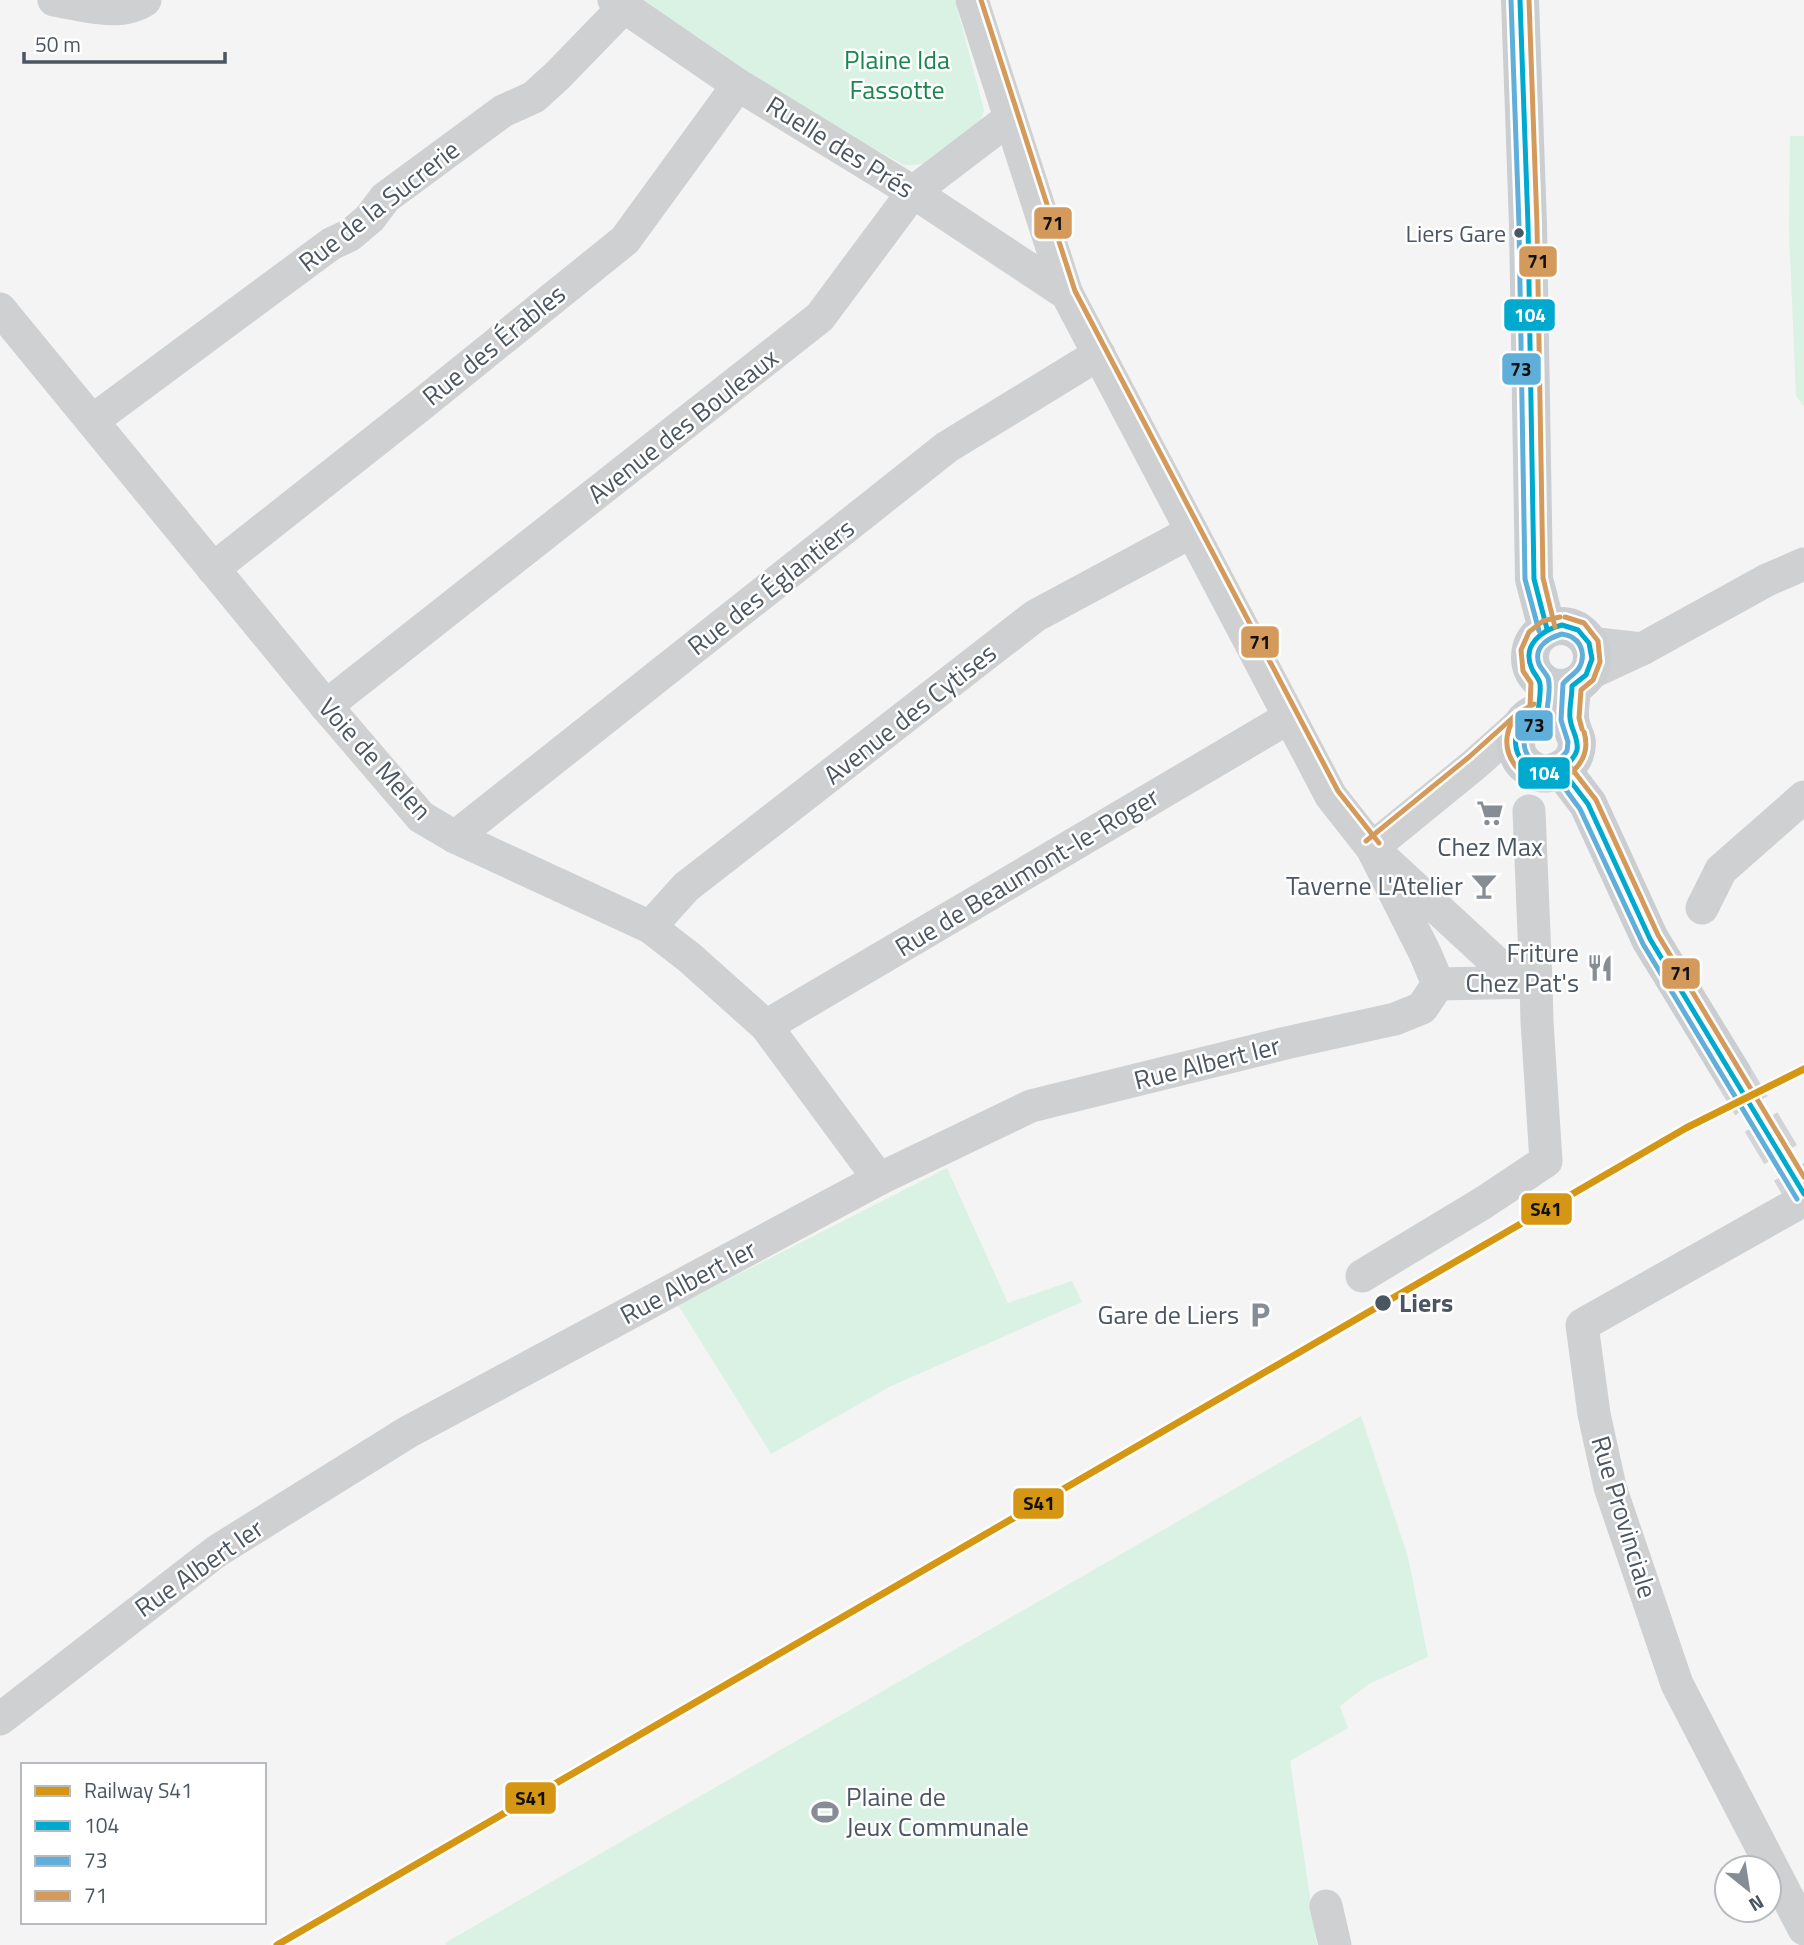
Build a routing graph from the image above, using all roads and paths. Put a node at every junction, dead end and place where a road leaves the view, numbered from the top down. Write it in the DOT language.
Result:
graph roads {
  1 [pos="54,0"];
  2 [pos="145,0"];
  3 [pos="972,0"];
  4 [pos="1520,0"];
  5 [pos="619,3"];
  6 [pos="738,85"];
  7 [pos="1010,118"];
  8 [pos="913,192"];
  9 [pos="1067,294"];
  10 [pos="0,309"];
  11 [pos="1099,354"];
  12 [pos="92,421"];
  13 [pos="1191,531"];
  14 [pos="1804,564"];
  15 [pos="213,569"];
  16 [pos="1546,629"];
  17 [pos="1560,691"];
  18 [pos="326,706"];
  19 [pos="1288,718"];
  20 [pos="1475,764"];
  21 [pos="1544,768"];
  22 [pos="1804,797"];
  23 [pos="1529,811"];
  24 [pos="455,838"];
  25 [pos="1372,848"];
  26 [pos="1702,908"];
  27 [pos="650,927"];
  28 [pos="1527,982"];
  29 [pos="1438,985"];
  30 [pos="766,1026"];
  31 [pos="1732,1073"];
  32 [pos="879,1179"];
  33 [pos="1804,1199"];
  34 [pos="1362,1276"];
  35 [pos="0,1718"];
  36 [pos="1326,1906"];
  37 [pos="1804,1929"];
  38 [pos="1335,1945"];
  1 -- 2 [label="street"];
  3 -- 7 [label="street"];
  4 -- 16 [label="main road"];
  5 -- 6 [label="street, Ruelle des Prés"];
  5 -- 12 [label="street, Rue de la Sucrerie"];
  6 -- 8 [label="street, Ruelle des Prés"];
  6 -- 15 [label="street, Rue des Érables"];
  7 -- 8 [label="street, Avenue des Bouleaux"];
  7 -- 9 [label="street"];
  8 -- 9 [label="street, Ruelle des Prés"];
  8 -- 18 [label="street, Avenue des Bouleaux"];
  9 -- 11 [label="street"];
  10 -- 12 [label="street, Voie de Melen"];
  11 -- 13 [label="street"];
  11 -- 24 [label="street, Rue des Églantiers"];
  12 -- 15 [label="street, Voie de Melen"];
  13 -- 19 [label="street"];
  13 -- 27 [label="street, Avenue des Cytises"];
  14 -- 17 [label="street"];
  15 -- 18 [label="street, Voie de Melen"];
  16 -- 17 [label="main road"];
  16 -- 17 [label="main road"];
  17 -- 20 [label="street"];
  17 -- 21 [label="main road"];
  17 -- 21 [label="main road"];
  18 -- 24 [label="street, Voie de Melen"];
  19 -- 25 [label="street"];
  19 -- 30 [label="street, Rue de Beaumont-le-Roger"];
  20 -- 21 [label="street"];
  20 -- 25 [label="street"];
  21 -- 31 [label="main road"];
  22 -- 26 [label="street"];
  23 -- 28 [label="street"];
  24 -- 27 [label="street, Voie de Melen"];
  25 -- 28 [label="street"];
  25 -- 29 [label="street"];
  27 -- 30 [label="street, Voie de Melen"];
  28 -- 29 [label="street"];
  28 -- 34 [label="street"];
  29 -- 32 [label="street, Rue Albert Ier"];
  30 -- 32 [label="street, Voie de Melen"];
  32 -- 35 [label="street, Rue Albert Ier"];
  33 -- 37 [label="street, Rue Provinciale"];
  36 -- 38 [label="street"];
}
